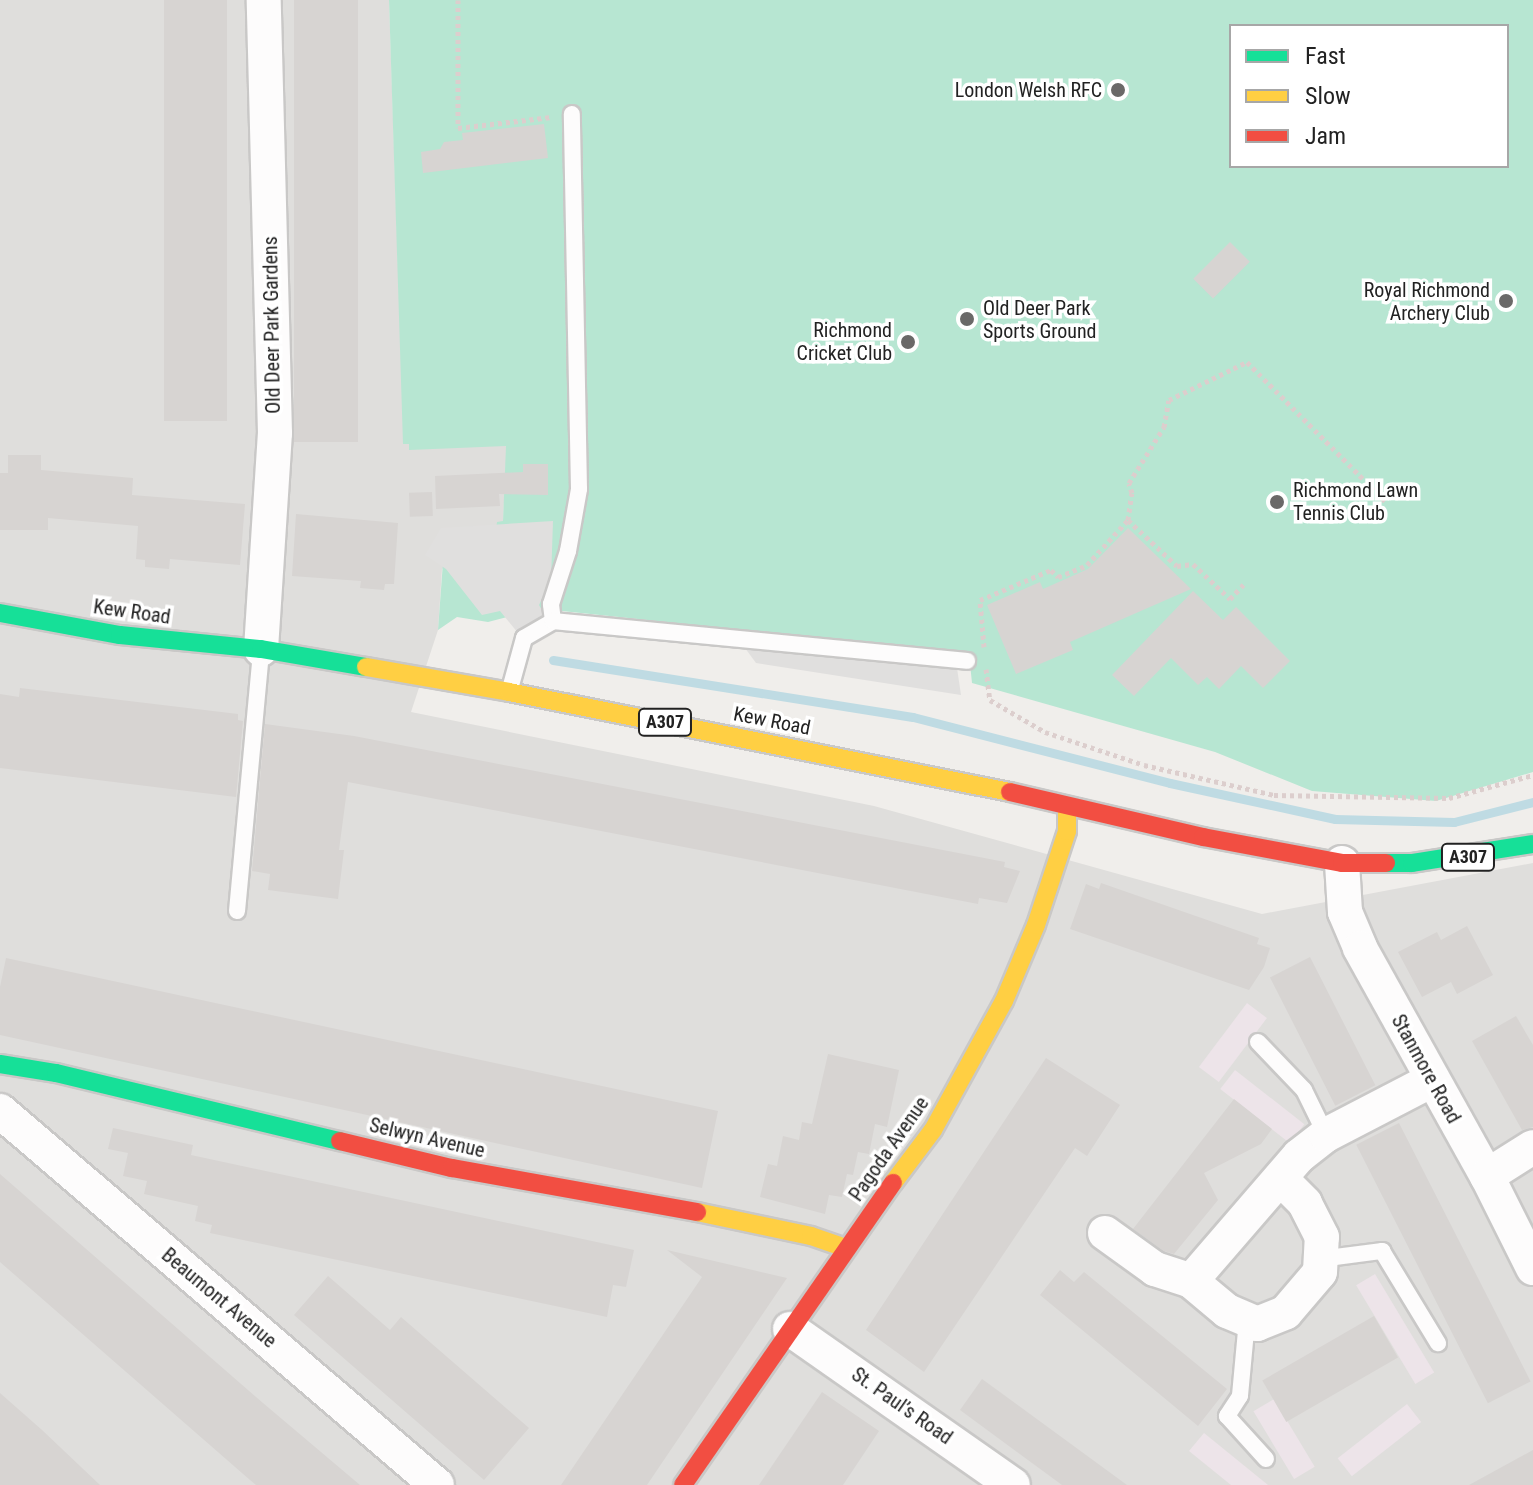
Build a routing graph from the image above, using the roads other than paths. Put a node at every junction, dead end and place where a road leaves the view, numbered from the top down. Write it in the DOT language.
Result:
graph roads {
  1 [pos="264,0"];
  2 [pos="572,114"];
  3 [pos="0,613"];
  4 [pos="553,621"];
  5 [pos="261,649"];
  6 [pos="967,661"];
  7 [pos="509,692"];
  8 [pos="1067,807"];
  9 [pos="1533,844"];
  10 [pos="1342,863"];
  11 [pos="237,911"];
  12 [pos="1258,1042"];
  13 [pos="0,1064"];
  14 [pos="1432,1080"];
  15 [pos="0,1111"];
  16 [pos="1326,1135"];
  17 [pos="1533,1147"];
  18 [pos="1487,1176"];
  19 [pos="1280,1178"];
  20 [pos="1105,1233"];
  21 [pos="845,1248"];
  22 [pos="1320,1259"];
  23 [pos="1533,1268"];
  24 [pos="1191,1281"];
  25 [pos="1247,1320"];
  26 [pos="790,1329"];
  27 [pos="1438,1343"];
  28 [pos="1266,1459"];
  29 [pos="437,1485"];
  30 [pos="683,1485"];
  31 [pos="1013,1485"];
  1 -- 5 [label="street, Old Deer Park Gardens"];
  2 -- 4 [label="lane"];
  3 -- 5 [label="street, Kew Road / A307"];
  4 -- 6 [label="lane"];
  4 -- 7 [label="lane"];
  5 -- 7 [label="street, Kew Road / A307"];
  5 -- 11 [label="lane"];
  7 -- 8 [label="street, Kew Road / A307"];
  8 -- 10 [label="street, Kew Road / A307"];
  8 -- 21 [label="street, Pagoda Avenue"];
  9 -- 10 [label="street, Kew Road / A307"];
  10 -- 14 [label="street, Stanmore Road"];
  12 -- 16 [label="lane"];
  13 -- 21 [label="street, Selwyn Avenue"];
  14 -- 16 [label="street"];
  14 -- 18 [label="street, Stanmore Road"];
  15 -- 29 [label="street, Beaumont Avenue"];
  16 -- 19 [label="street"];
  17 -- 18 [label="street"];
  18 -- 23 [label="street, Stanmore Road"];
  19 -- 22 [label="street"];
  19 -- 24 [label="street"];
  20 -- 24 [label="street"];
  21 -- 26 [label="street, Pagoda Avenue"];
  22 -- 25 [label="street"];
  22 -- 27 [label="lane"];
  24 -- 25 [label="street"];
  25 -- 28 [label="lane"];
  26 -- 30 [label="street, Pagoda Avenue"];
  26 -- 31 [label="street, St. Paul’s Road"];
}
